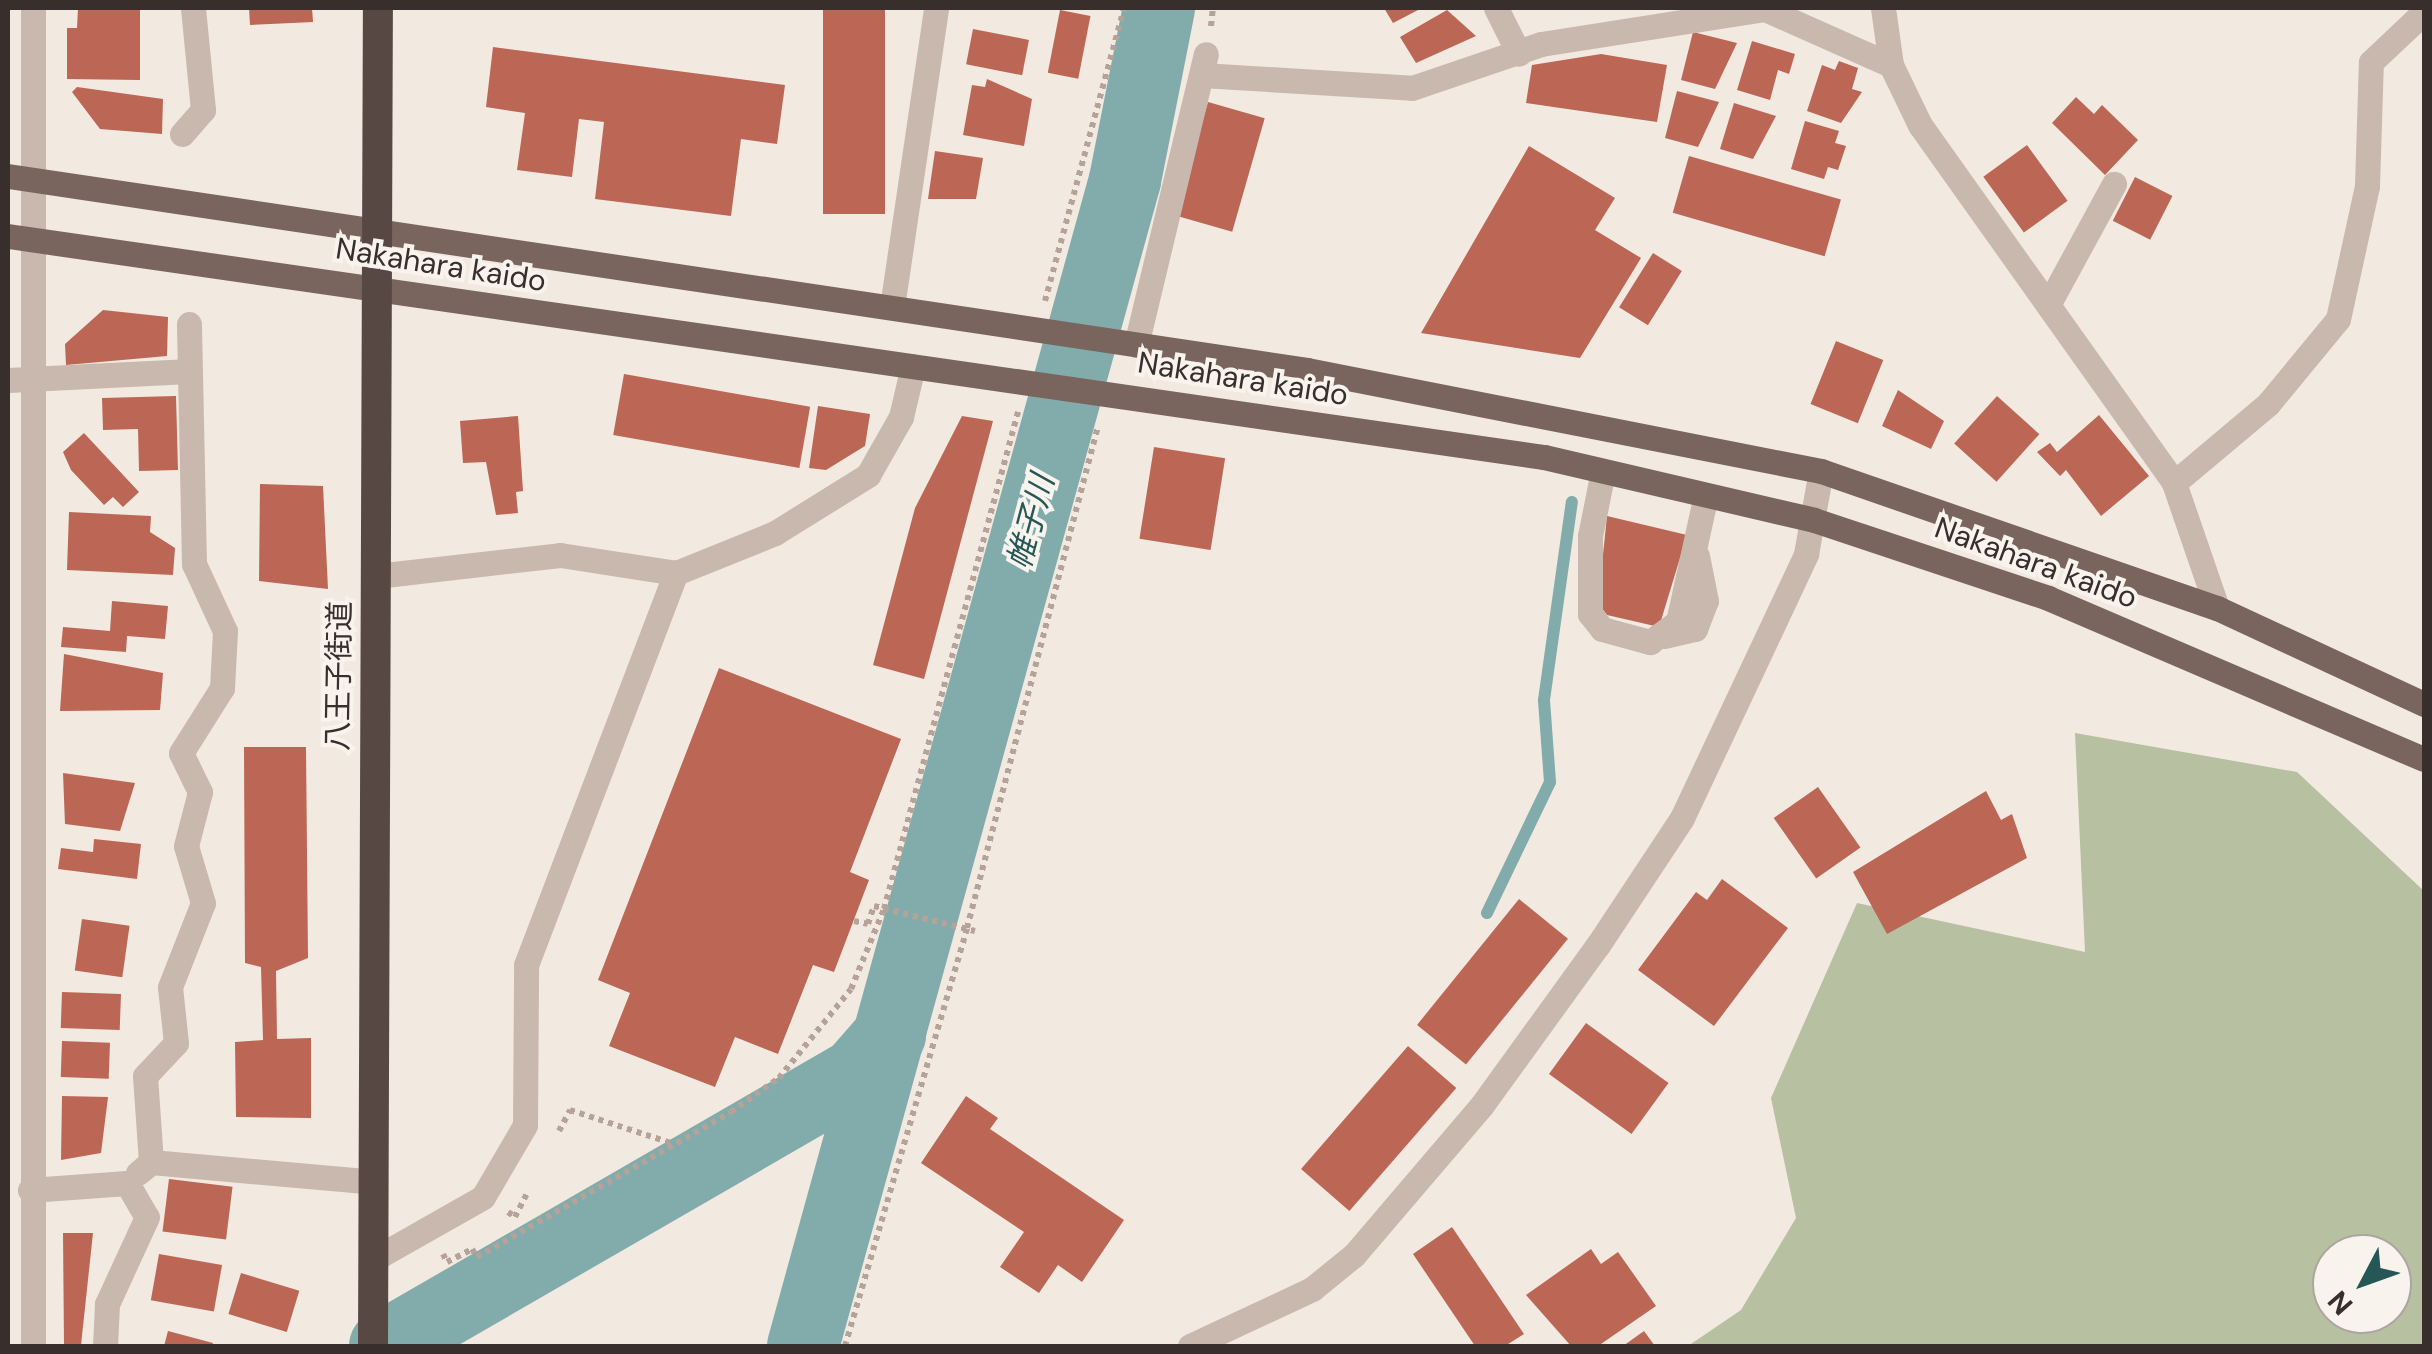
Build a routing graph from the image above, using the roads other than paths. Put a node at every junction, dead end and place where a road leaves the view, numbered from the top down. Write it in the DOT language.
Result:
graph roads {
  1 [pos="33,8"];
  2 [pos="193,8"];
  3 [pos="378,8"];
  4 [pos="936,8"];
  5 [pos="1496,8"];
  6 [pos="1883,8"];
  7 [pos="2422,11"];
  8 [pos="1518,54"];
  9 [pos="1891,66"];
  10 [pos="182,134"];
  11 [pos="8,176"];
  12 [pos="34,181"];
  13 [pos="2114,184"];
  14 [pos="374,233"];
  15 [pos="8,236"];
  16 [pos="36,240"];
  17 [pos="374,285"];
  18 [pos="2048,306"];
  19 [pos="892,307"];
  20 [pos="189,324"];
  21 [pos="1136,345"];
  22 [pos="913,366"];
  23 [pos="190,371"];
  24 [pos="18,379"];
  25 [pos="1603,471"];
  26 [pos="1820,471"];
  27 [pos="2174,482"];
  28 [pos="1706,495"];
  29 [pos="1814,520"];
  30 [pos="676,573"];
  31 [pos="376,576"];
  32 [pos="2217,608"];
  33 [pos="2424,704"];
  34 [pos="2424,759"];
  35 [pos="17,1138"];
  36 [pos="152,1162"];
  37 [pos="373,1182"];
  38 [pos="127,1183"];
  39 [pos="30,1190"];
  40 [pos="374,1270"];
  41 [pos="33,1346"];
  42 [pos="105,1346"];
  43 [pos="372,1346"];
  44 [pos="1190,1346"];
  1 -- 12 [label="street"];
  2 -- 10 [label="street"];
  3 -- 14 [label="highway, 八王子街道"];
  4 -- 19 [label="street"];
  5 -- 8 [label="street"];
  6 -- 9 [label="street"];
  7 -- 27 [label="street"];
  8 -- 9 [label="street"];
  8 -- 21 [label="street"];
  9 -- 18 [label="street"];
  11 -- 12 [label="main road, Nakahara kaido"];
  12 -- 14 [label="main road, Nakahara kaido"];
  12 -- 16 [label="street"];
  13 -- 18 [label="street"];
  14 -- 17 [label="highway, 八王子街道"];
  14 -- 19 [label="main road, Nakahara kaido"];
  15 -- 16 [label="main road, Nakahara kaido"];
  16 -- 17 [label="main road, Nakahara kaido"];
  16 -- 24 [label="street"];
  17 -- 22 [label="main road, Nakahara kaido"];
  17 -- 31 [label="highway, 八王子街道"];
  18 -- 27 [label="street"];
  19 -- 21 [label="main road, Nakahara kaido"];
  20 -- 23 [label="street"];
  21 -- 26 [label="main road, Nakahara kaido"];
  22 -- 25 [label="main road, Nakahara kaido"];
  22 -- 30 [label="street"];
  23 -- 24 [label="street"];
  23 -- 36 [label="street"];
  24 -- 35 [label="street"];
  25 -- 28 [label="main road, Nakahara kaido"];
  25 -- 28 [label="street"];
  26 -- 29 [label="street"];
  26 -- 32 [label="main road, Nakahara kaido"];
  27 -- 32 [label="street"];
  28 -- 29 [label="main road, Nakahara kaido"];
  29 -- 34 [label="main road, Nakahara kaido"];
  29 -- 44 [label="street"];
  30 -- 31 [label="street"];
  30 -- 40 [label="street"];
  31 -- 37 [label="highway, 八王子街道"];
  32 -- 33 [label="main road, Nakahara kaido"];
  35 -- 39 [label="street"];
  36 -- 37 [label="street"];
  36 -- 38 [label="street"];
  37 -- 40 [label="highway, 八王子街道"];
  38 -- 39 [label="street"];
  38 -- 42 [label="street"];
  39 -- 41 [label="street"];
  40 -- 43 [label="highway, 八王子街道"];
}
